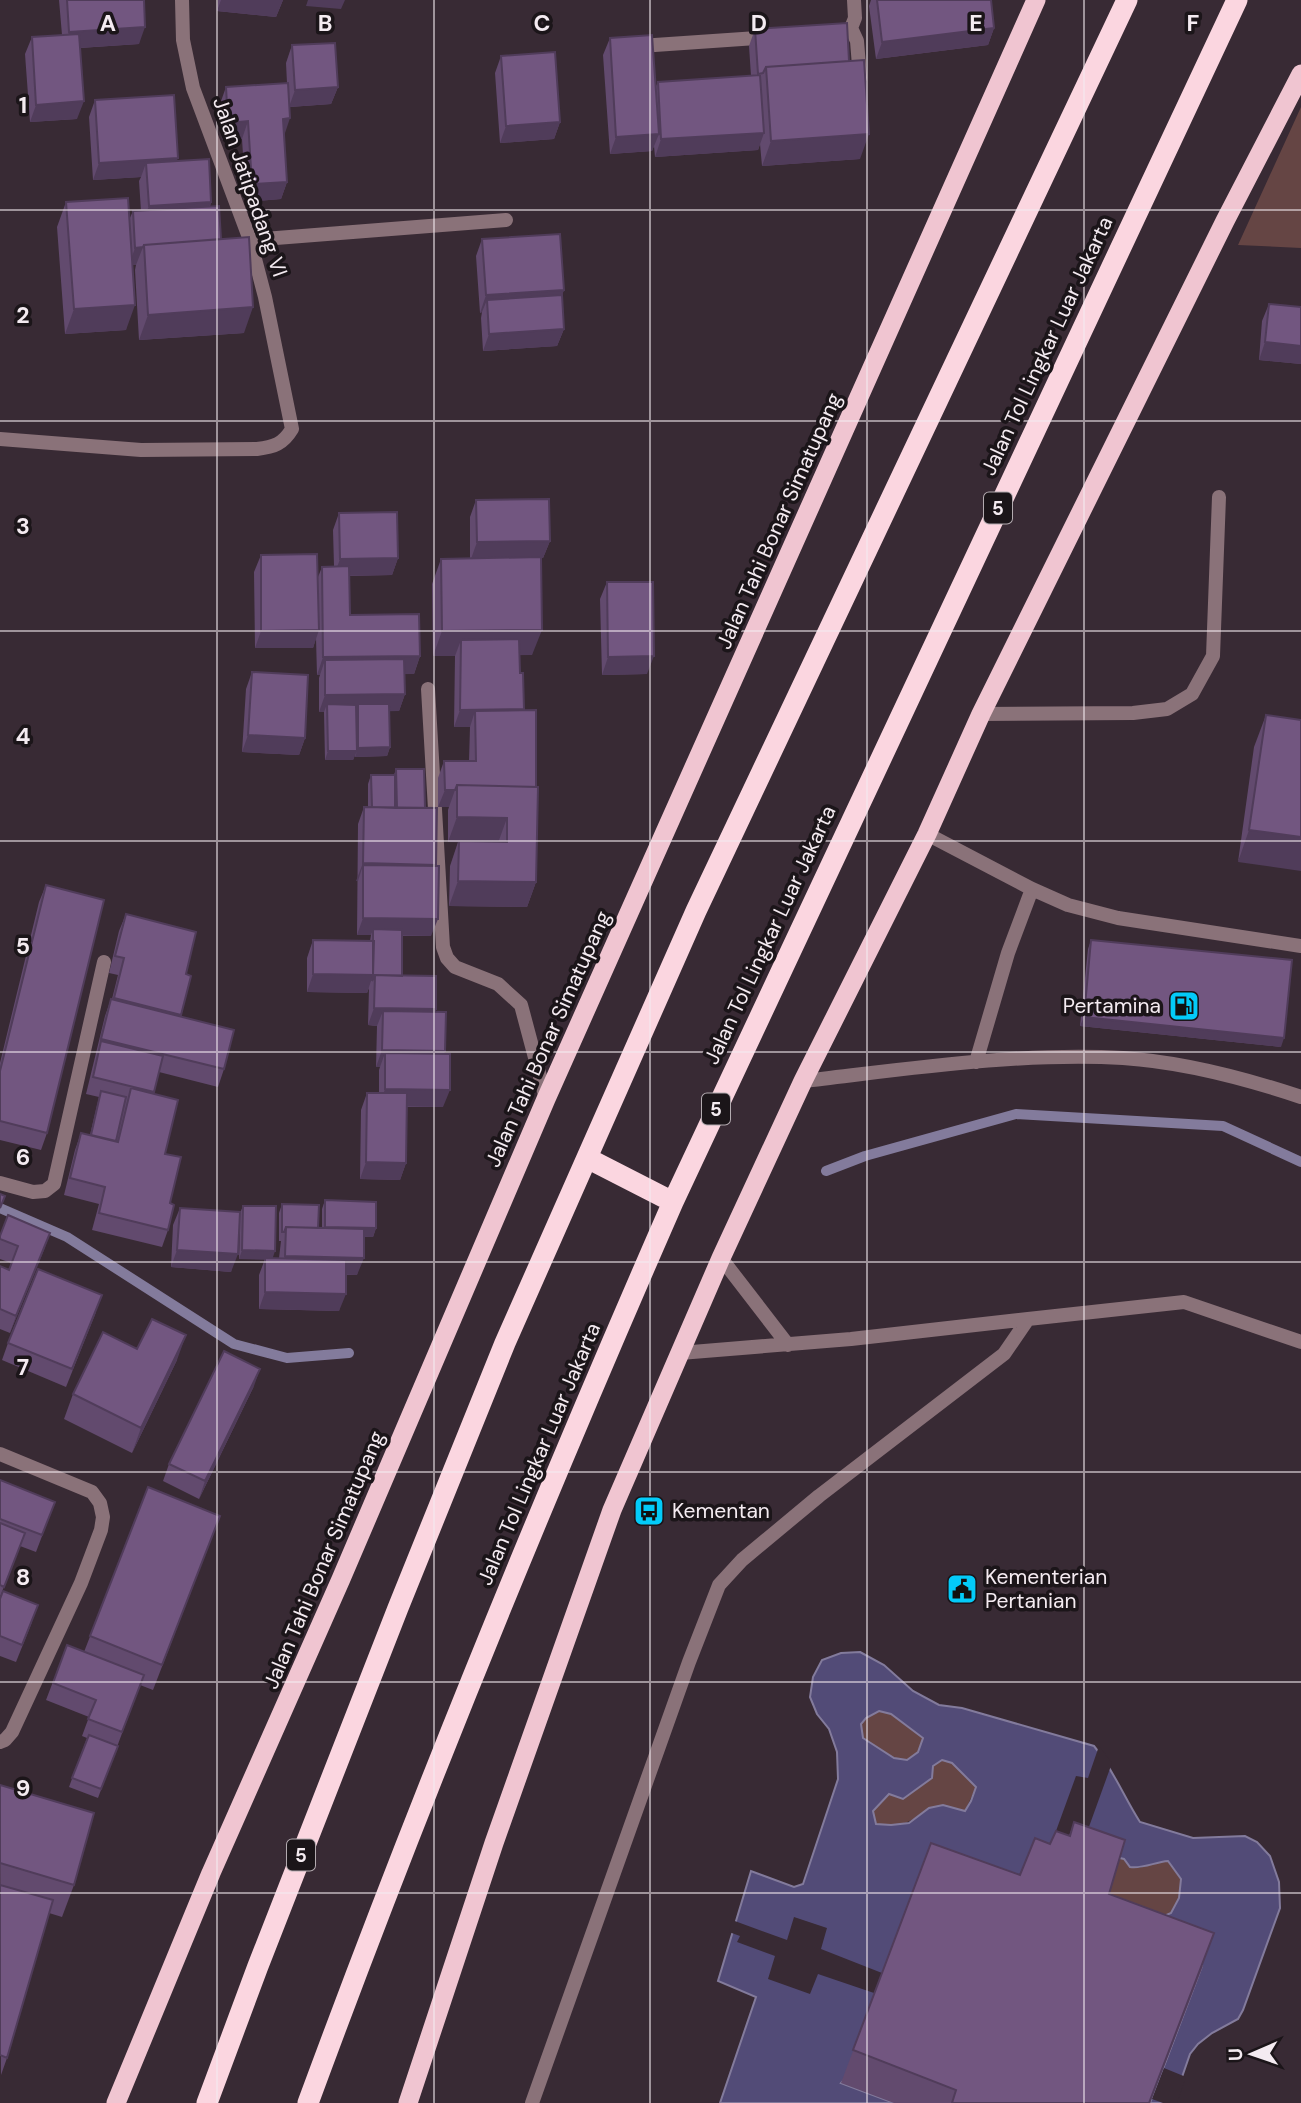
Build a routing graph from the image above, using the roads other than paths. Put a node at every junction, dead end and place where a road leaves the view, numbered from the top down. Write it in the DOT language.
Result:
graph roads {
  1 [pos="182,0"];
  2 [pos="853,0"];
  3 [pos="1036,0"];
  4 [pos="1127,0"];
  5 [pos="1237,0"];
  6 [pos="851,28"];
  7 [pos="814,34"];
  8 [pos="787,36"];
  9 [pos="640,46"];
  10 [pos="1301,74"];
  11 [pos="861,94"];
  12 [pos="506,220"];
  13 [pos="250,240"];
  14 [pos="0,439"];
  15 [pos="1219,497"];
  16 [pos="428,689"];
  17 [pos="981,714"];
  18 [pos="927,834"];
  19 [pos="1032,889"];
  20 [pos="1301,946"];
  21 [pos="104,962"];
  22 [pos="976,1062"];
  23 [pos="803,1081"];
  24 [pos="1301,1097"];
  25 [pos="546,1099"];
  26 [pos="587,1158"];
  27 [pos="0,1183"];
  28 [pos="673,1202"];
  29 [pos="721,1258"];
  30 [pos="1028,1319"];
  31 [pos="1301,1342"];
  32 [pos="788,1345"];
  33 [pos="680,1353"];
  34 [pos="0,1454"];
  35 [pos="0,1742"];
  36 [pos="116,2103"];
  37 [pos="207,2103"];
  38 [pos="308,2103"];
  39 [pos="408,2103"];
  40 [pos="532,2103"];
  1 -- 13 [label="street, Jalan Jatipadang VI"];
  2 -- 6 [label="street"];
  3 -- 25 [label="highway, Jalan Tahi Bonar Simatupang"];
  4 -- 26 [label="highway, 5"];
  5 -- 28 [label="highway, Jalan Tol Lingkar Luar Jakarta / 5"];
  6 -- 7 [label="street"];
  6 -- 11 [label="street"];
  8 -- 9 [label="street"];
  10 -- 17 [label="highway"];
  12 -- 13 [label="street"];
  13 -- 14 [label="street, Jalan Jatipadang VI"];
  15 -- 17 [label="street"];
  16 -- 25 [label="street"];
  17 -- 18 [label="highway"];
  18 -- 19 [label="street"];
  18 -- 23 [label="highway"];
  19 -- 20 [label="street"];
  19 -- 22 [label="street"];
  21 -- 27 [label="street"];
  22 -- 23 [label="street"];
  22 -- 24 [label="street"];
  23 -- 29 [label="highway"];
  25 -- 36 [label="highway, Jalan Tahi Bonar Simatupang"];
  26 -- 28 [label="highway"];
  26 -- 37 [label="highway, 5"];
  28 -- 38 [label="highway, Jalan Tol Lingkar Luar Jakarta / 5"];
  29 -- 32 [label="street"];
  29 -- 33 [label="highway"];
  30 -- 31 [label="street"];
  30 -- 32 [label="street"];
  30 -- 40 [label="street"];
  32 -- 33 [label="street"];
  33 -- 39 [label="highway"];
  34 -- 35 [label="street"];
}
